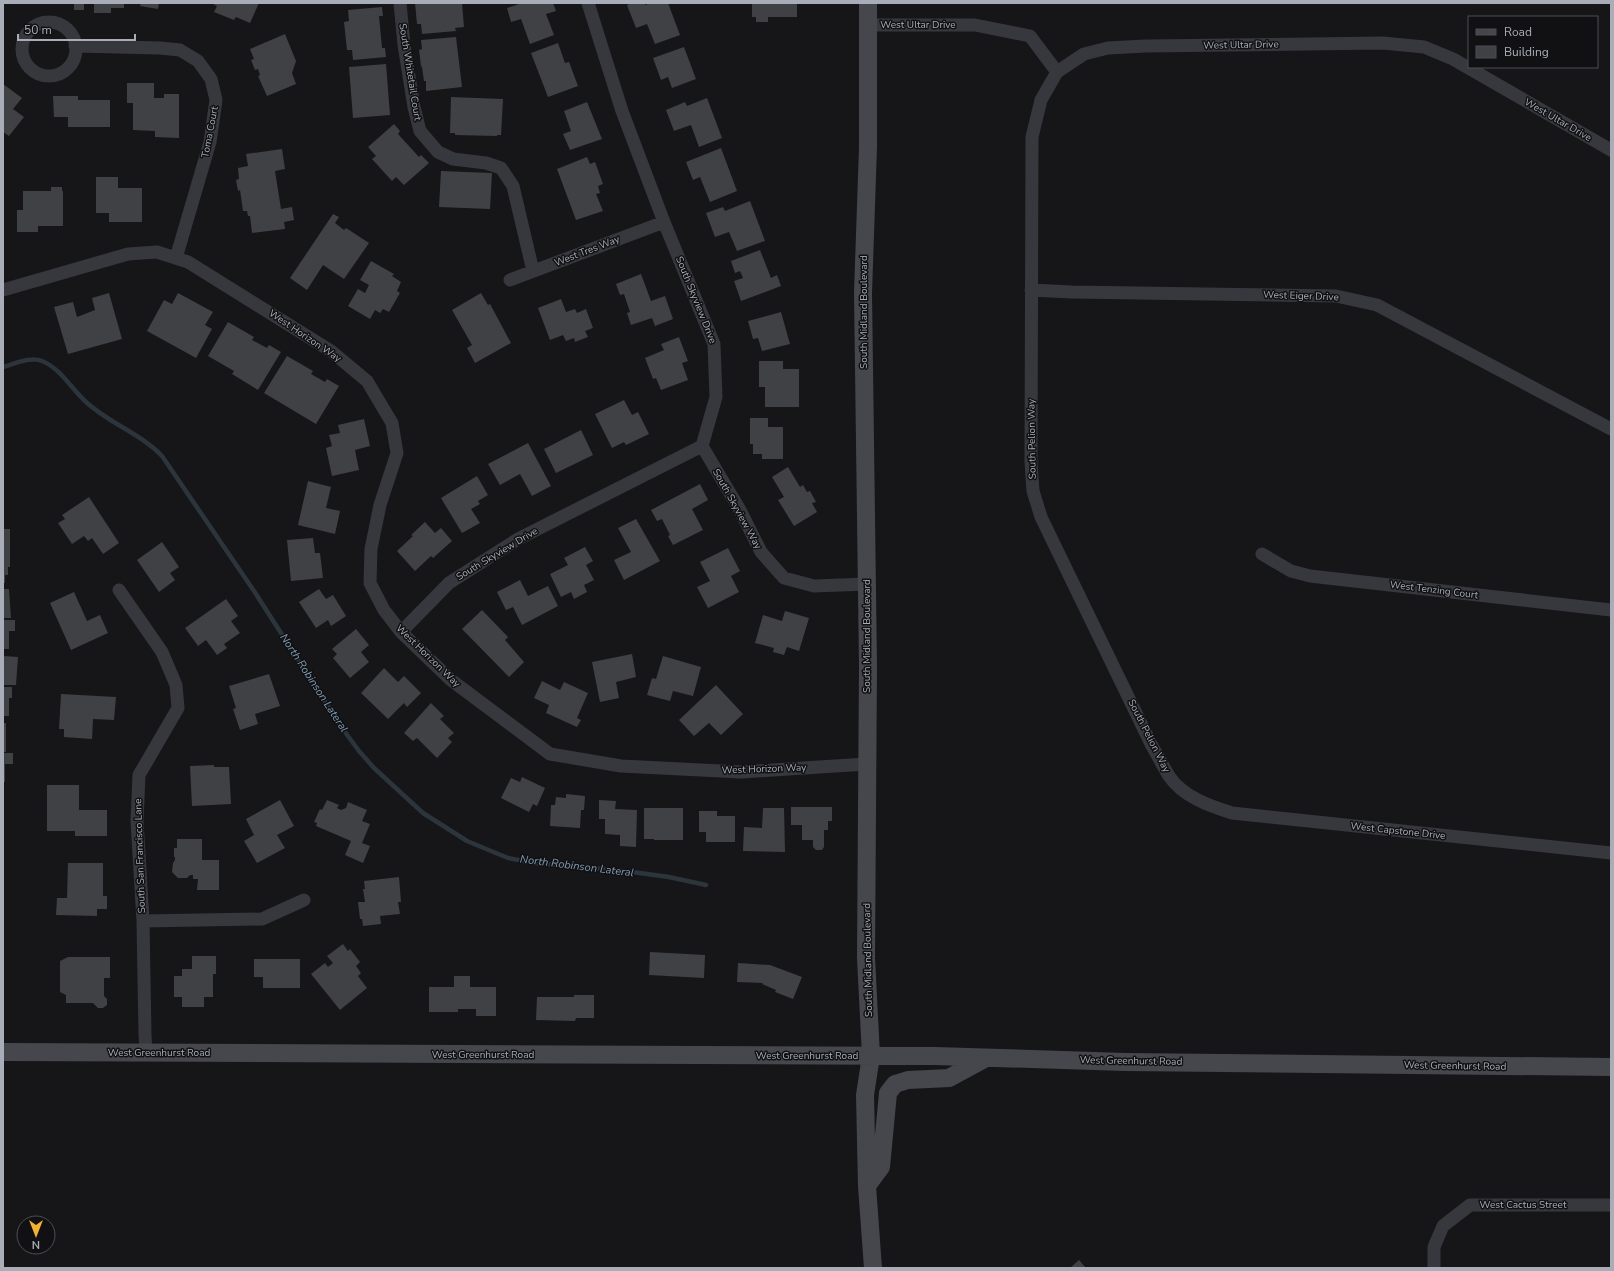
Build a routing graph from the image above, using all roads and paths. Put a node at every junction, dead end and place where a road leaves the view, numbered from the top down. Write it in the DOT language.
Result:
graph roads {
  1 [pos="400,3"];
  2 [pos="588,3"];
  3 [pos="868,3"];
  4 [pos="868,25"];
  5 [pos="75,46"];
  6 [pos="1468,68"];
  7 [pos="1469,68"];
  8 [pos="1057,72"];
  9 [pos="1611,150"];
  10 [pos="664,222"];
  11 [pos="176,258"];
  12 [pos="533,271"];
  13 [pos="510,280"];
  14 [pos="3,290"];
  15 [pos="1031,290"];
  16 [pos="1611,429"];
  17 [pos="702,446"];
  18 [pos="1262,554"];
  19 [pos="867,584"];
  20 [pos="119,590"];
  21 [pos="1611,610"];
  22 [pos="401,632"];
  23 [pos="866,764"];
  24 [pos="1189,795"];
  25 [pos="1611,853"];
  26 [pos="304,900"];
  27 [pos="143,921"];
  28 [pos="3,1052"];
  29 [pos="146,1053"];
  30 [pos="871,1056"];
  31 [pos="987,1057"];
  32 [pos="1611,1067"];
  33 [pos="867,1186"];
  34 [pos="1611,1205"];
  35 [pos="873,1268"];
  36 [pos="1434,1268"];
  1 -- 12 [label="street, South Whitetail Court"];
  2 -- 10 [label="street, South Skyview Drive"];
  3 -- 4 [label="main road, South Midland Boulevard"];
  4 -- 8 [label="street, West Ultar Drive"];
  4 -- 19 [label="main road, South Midland Boulevard"];
  5 -- 5 [label="street"];
  5 -- 11 [label="street, Toma Court"];
  6 -- 8 [label="street, West Ultar Drive"];
  7 -- 9 [label="street, West Ultar Drive"];
  8 -- 15 [label="street, South Pelion Way"];
  10 -- 12 [label="street, West Tres Way"];
  10 -- 17 [label="street, South Skyview Drive"];
  11 -- 14 [label="street, West Horizon Way"];
  11 -- 22 [label="street, West Horizon Way"];
  12 -- 13 [label="street, West Tres Way"];
  15 -- 16 [label="street, West Eiger Drive"];
  15 -- 24 [label="street, South Pelion Way"];
  17 -- 19 [label="street, South Skyview Way"];
  17 -- 22 [label="street, South Skyview Drive"];
  18 -- 21 [label="street, West Tenzing Court"];
  19 -- 23 [label="main road, South Midland Boulevard"];
  20 -- 27 [label="street, South San Francisco Lane"];
  22 -- 23 [label="street, West Horizon Way"];
  23 -- 30 [label="main road, South Midland Boulevard"];
  24 -- 25 [label="street, West Capstone Drive"];
  26 -- 27 [label="street"];
  27 -- 29 [label="street, South San Francisco Lane"];
  28 -- 29 [label="main road, West Greenhurst Road"];
  29 -- 30 [label="main road, West Greenhurst Road"];
  30 -- 31 [label="main road, West Greenhurst Road"];
  30 -- 33 [label="main road, South Midland Boulevard"];
  31 -- 32 [label="main road, West Greenhurst Road"];
  31 -- 33 [label="main road"];
  33 -- 35 [label="main road, South Midland Boulevard"];
  34 -- 36 [label="street, West Cactus Street"];
}
